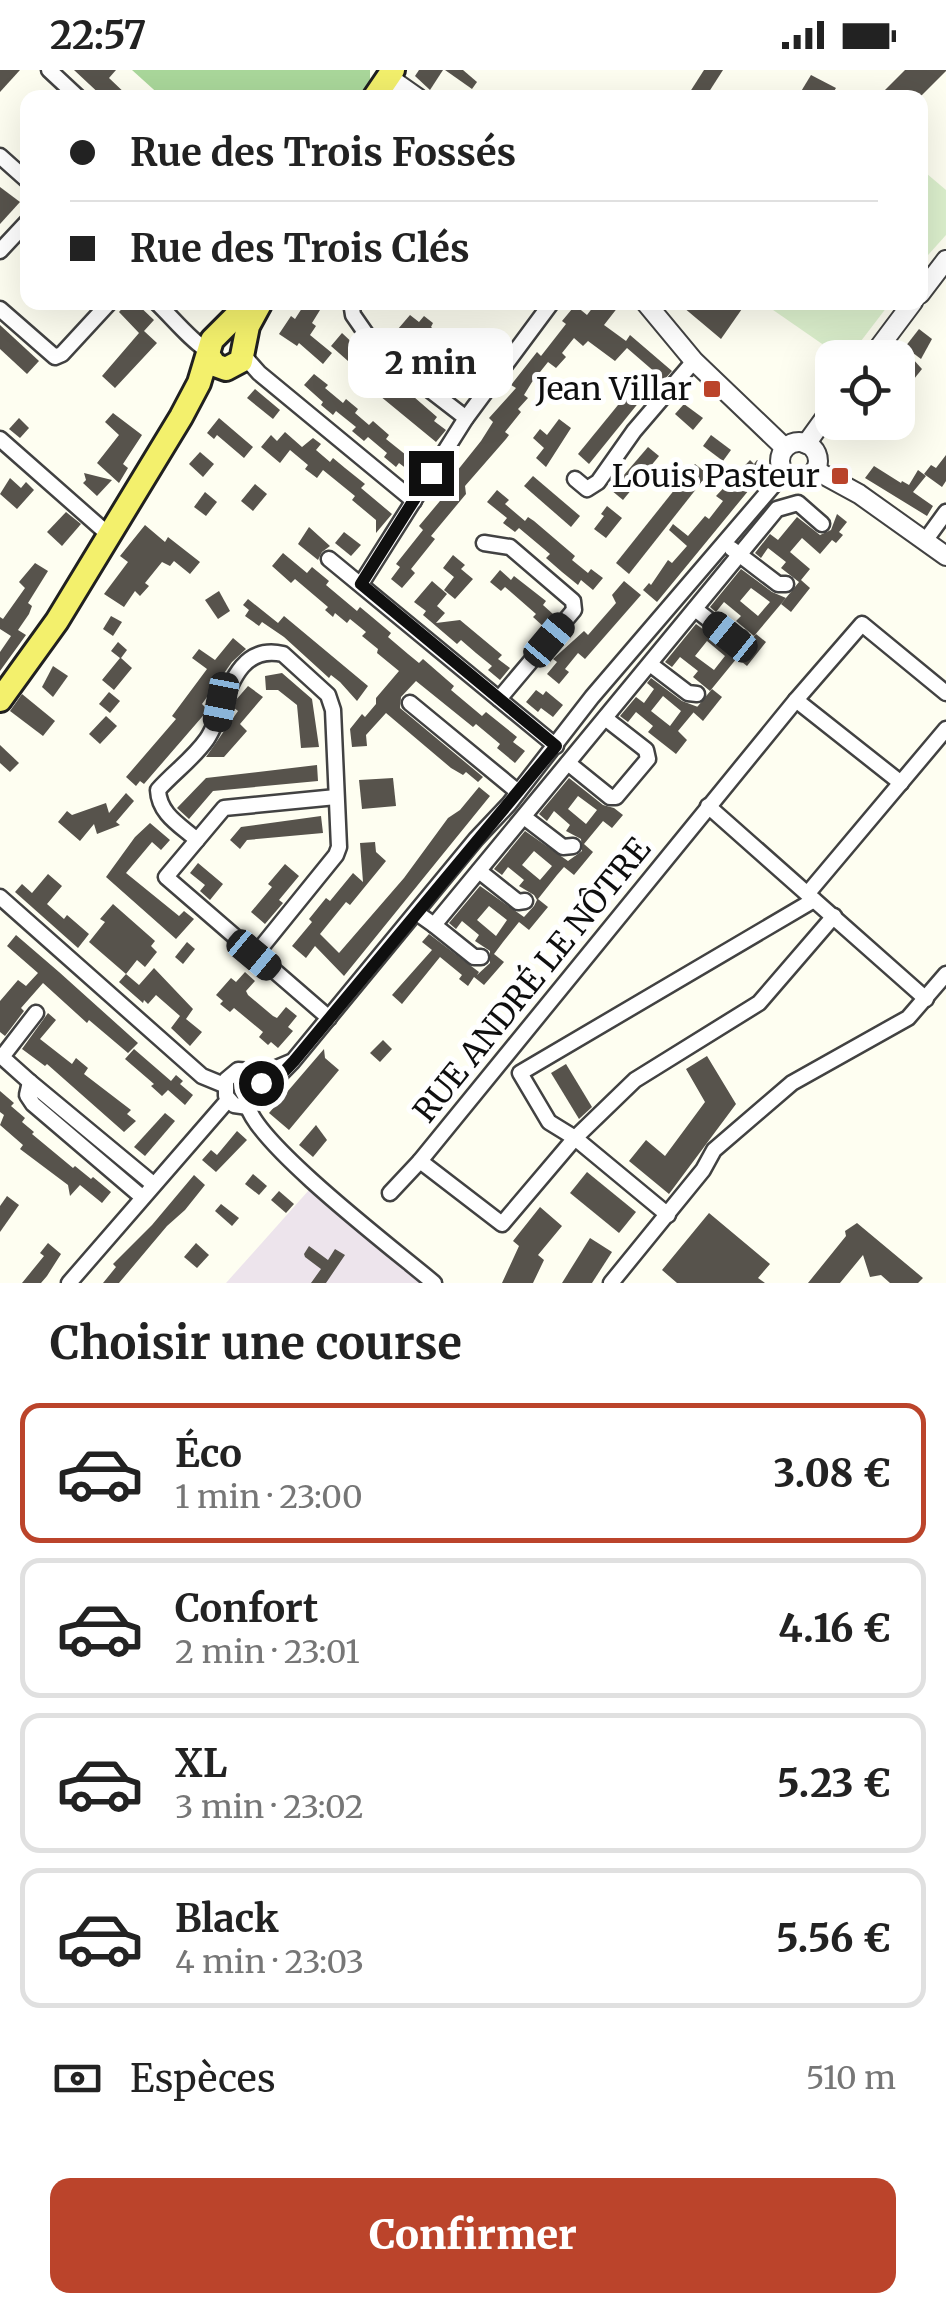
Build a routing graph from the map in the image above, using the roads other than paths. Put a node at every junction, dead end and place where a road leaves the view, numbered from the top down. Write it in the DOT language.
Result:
graph roads {
  1 [pos="50,70"];
  2 [pos="71,90"];
  3 [pos="0,156"];
  4 [pos="20,174"];
  5 [pos="20,230"];
  6 [pos="0,251"];
  7 [pos="946,260"];
  8 [pos="928,284"];
  9 [pos="0,309"];
  10 [pos="103,310"];
  11 [pos="167,310"];
  12 [pos="246,310"];
  13 [pos="256,310"];
  14 [pos="353,310"];
  15 [pos="546,310"];
  16 [pos="651,310"];
  17 [pos="908,310"];
  18 [pos="885,340"];
  19 [pos="225,353"];
  20 [pos="694,361"];
  21 [pos="466,418"];
  22 [pos="815,432"];
  23 [pos="0,439"];
  24 [pos="806,444"];
  25 [pos="785,448"];
  26 [pos="815,470"];
  27 [pos="784,473"];
  28 [pos="575,480"];
  29 [pos="414,501"];
  30 [pos="946,512"];
  31 [pos="822,524"];
  32 [pos="108,535"];
  33 [pos="926,540"];
  34 [pos="724,542"];
  35 [pos="484,543"];
  36 [pos="739,555"];
  37 [pos="946,556"];
  38 [pos="330,558"];
  39 [pos="361,584"];
  40 [pos="786,584"];
  41 [pos="695,609"];
  42 [pos="741,638"];
  43 [pos="650,664"];
  44 [pos="946,693"];
  45 [pos="698,694"];
  46 [pos="499,699"];
  47 [pos="0,700"];
  48 [pos="796,700"];
  49 [pos="410,703"];
  50 [pos="605,718"];
  51 [pos="946,728"];
  52 [pos="556,746"];
  53 [pos="568,763"];
  54 [pos="900,783"];
  55 [pos="518,792"];
  56 [pos="336,798"];
  57 [pos="708,806"];
  58 [pos="524,816"];
  59 [pos="197,840"];
  60 [pos="572,846"];
  61 [pos="479,871"];
  62 [pos="812,896"];
  63 [pos="0,897"];
  64 [pos="525,902"];
  65 [pos="417,913"];
  66 [pos="834,916"];
  67 [pos="434,926"];
  68 [pos="254,955"];
  69 [pos="481,956"];
  70 [pos="946,974"];
  71 [pos="926,999"];
  72 [pos="36,1012"];
  73 [pos="329,1018"];
  74 [pos="294,1061"];
  75 [pos="253,1072"];
  76 [pos="30,1082"];
  77 [pos="224,1085"];
  78 [pos="228,1100"];
  79 [pos="254,1102"];
  80 [pos="575,1138"];
  81 [pos="420,1162"];
  82 [pos="153,1184"];
  83 [pos="390,1193"];
  84 [pos="142,1197"];
  85 [pos="668,1215"];
  86 [pos="69,1283"];
  87 [pos="434,1283"];
  88 [pos="611,1283"];
  1 -- 2 [label="street"];
  3 -- 4 [label="street"];
  5 -- 6 [label="street"];
  7 -- 8 [label="street"];
  9 -- 10 [label="street"];
  11 -- 19 [label="street"];
  12 -- 19 [label="main road"];
  13 -- 19 [label="main road"];
  14 -- 21 [label="street"];
  15 -- 21 [label="street"];
  16 -- 20 [label="street"];
  17 -- 18 [label="street"];
  19 -- 29 [label="street"];
  19 -- 32 [label="main road"];
  20 -- 25 [label="street"];
  20 -- 28 [label="street"];
  21 -- 29 [label="street"];
  22 -- 24 [label="street"];
  23 -- 32 [label="street"];
  24 -- 25 [label="street"];
  24 -- 26 [label="street"];
  25 -- 27 [label="street"];
  26 -- 27 [label="street"];
  26 -- 33 [label="street"];
  27 -- 34 [label="street"];
  29 -- 39 [label="street"];
  30 -- 33 [label="street"];
  31 -- 36 [label="street"];
  32 -- 47 [label="main road"];
  33 -- 37 [label="street"];
  34 -- 36 [label="street"];
  34 -- 52 [label="street"];
  35 -- 46 [label="street"];
  36 -- 40 [label="street"];
  36 -- 41 [label="street"];
  38 -- 39 [label="street"];
  39 -- 46 [label="street"];
  41 -- 42 [label="street"];
  41 -- 43 [label="street"];
  43 -- 45 [label="street"];
  43 -- 50 [label="street"];
  44 -- 48 [label="street, RUE ANDRÉ LE NÔTRE"];
  46 -- 52 [label="street"];
  48 -- 54 [label="street"];
  48 -- 57 [label="street, RUE ANDRÉ LE NÔTRE"];
  49 -- 55 [label="street"];
  50 -- 53 [label="street"];
  50 -- 53 [label="street"];
  51 -- 54 [label="street"];
  52 -- 55 [label="street"];
  53 -- 58 [label="street"];
  54 -- 62 [label="street"];
  55 -- 65 [label="street"];
  56 -- 59 [label="street"];
  56 -- 59 [label="street"];
  56 -- 68 [label="street"];
  57 -- 62 [label="street"];
  57 -- 81 [label="street, RUE ANDRÉ LE NÔTRE"];
  58 -- 60 [label="street"];
  58 -- 61 [label="street"];
  59 -- 68 [label="street"];
  61 -- 64 [label="street"];
  61 -- 67 [label="street"];
  62 -- 66 [label="street"];
  62 -- 80 [label="street"];
  63 -- 77 [label="street"];
  65 -- 67 [label="street"];
  65 -- 73 [label="street"];
  66 -- 71 [label="street"];
  66 -- 80 [label="street"];
  67 -- 69 [label="street"];
  68 -- 73 [label="street"];
  70 -- 71 [label="street"];
  71 -- 85 [label="street"];
  72 -- 76 [label="street"];
  73 -- 74 [label="street"];
  74 -- 75 [label="street"];
  74 -- 79 [label="street"];
  75 -- 77 [label="street"];
  75 -- 79 [label="street"];
  76 -- 82 [label="street"];
  76 -- 84 [label="street"];
  77 -- 78 [label="street"];
  78 -- 79 [label="street"];
  78 -- 82 [label="street"];
  79 -- 87 [label="street"];
  80 -- 81 [label="street, RUE ANDRÉ LE NÔTRE"];
  80 -- 85 [label="street"];
  81 -- 83 [label="street"];
  82 -- 84 [label="street"];
  84 -- 86 [label="street"];
  85 -- 88 [label="street"];
}
